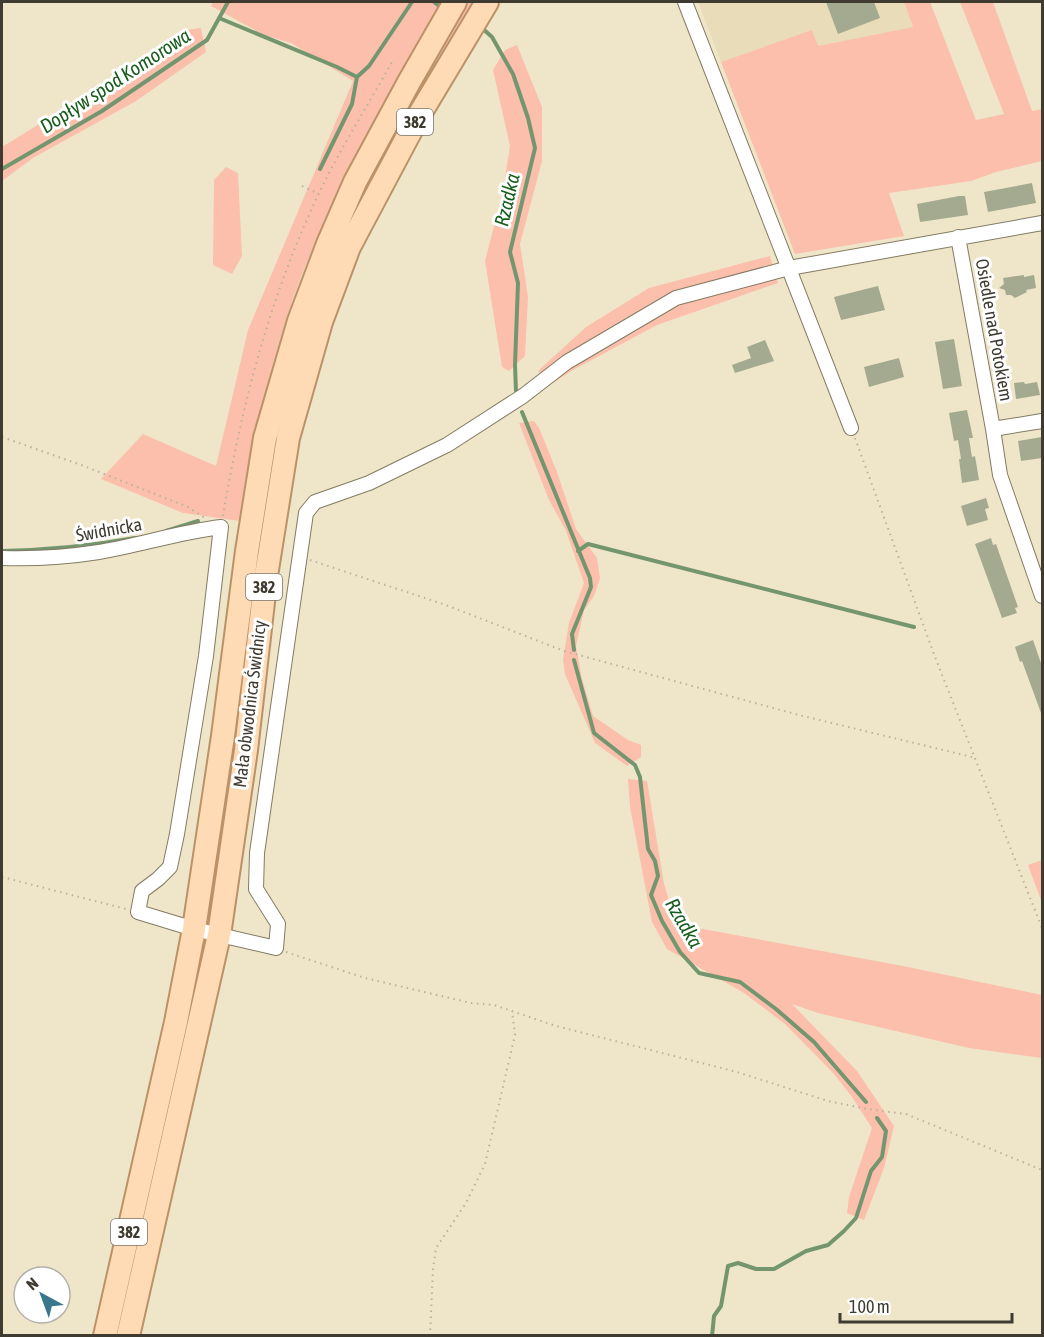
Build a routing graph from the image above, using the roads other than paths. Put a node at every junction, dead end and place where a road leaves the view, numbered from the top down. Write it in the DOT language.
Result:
graph roads {
  1 [pos="455,2"];
  2 [pos="487,2"];
  3 [pos="685,2"];
  4 [pos="1042,223"];
  5 [pos="958,237"];
  6 [pos="789,267"];
  7 [pos="1042,421"];
  8 [pos="851,428"];
  9 [pos="993,429"];
  10 [pos="2,558"];
  11 [pos="1038,573"];
  12 [pos="1042,596"];
  13 [pos="194,929"];
  14 [pos="219,935"];
  15 [pos="105,1335"];
  16 [pos="128,1335"];
  1 -- 13 [label="main road, Mała obwodnica Świdnicy / 382"];
  2 -- 14 [label="main road, Mała obwodnica Świdnicy / 382"];
  3 -- 6 [label="street"];
  4 -- 5 [label="street, Osiedle nad Potokiem"];
  5 -- 6 [label="street, Osiedle nad Potokiem"];
  5 -- 9 [label="street, Osiedle nad Potokiem"];
  6 -- 8 [label="street"];
  6 -- 14 [label="street, Osiedle nad Potokiem"];
  7 -- 9 [label="street, Osiedle nad Potokiem"];
  9 -- 11 [label="street, Osiedle nad Potokiem"];
  10 -- 13 [label="street, Świdnicka"];
  11 -- 12 [label="street, Osiedle nad Potokiem"];
  13 -- 14 [label="street"];
  13 -- 15 [label="main road, Mała obwodnica Świdnicy / 382"];
  14 -- 16 [label="main road, Mała obwodnica Świdnicy / 382"];
}
